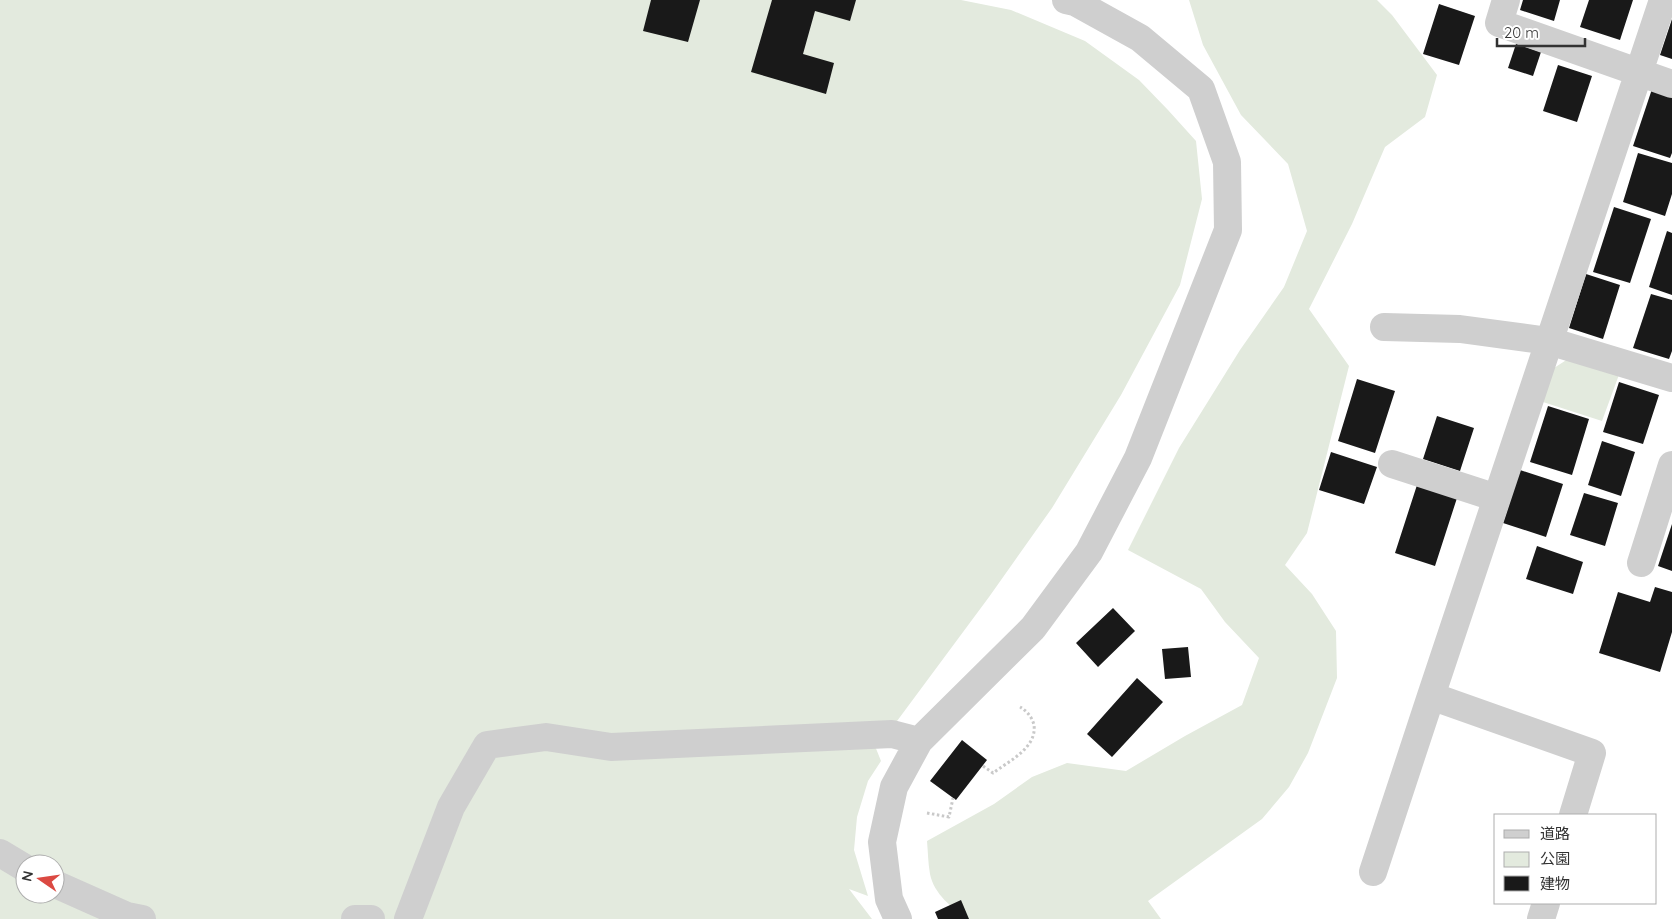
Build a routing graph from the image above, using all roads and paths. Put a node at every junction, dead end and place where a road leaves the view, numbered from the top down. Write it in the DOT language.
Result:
graph roads {
  1 [pos="1066,0"];
  2 [pos="1663,0"];
  3 [pos="1503,1"];
  4 [pos="1638,73"];
  5 [pos="1672,84"];
  6 [pos="1384,327"];
  7 [pos="1549,341"];
  8 [pos="1672,378"];
  9 [pos="1392,464"];
  10 [pos="1672,465"];
  11 [pos="1497,498"];
  12 [pos="1641,563"];
  13 [pos="1431,696"];
  14 [pos="1020,707"];
  15 [pos="919,742"];
  16 [pos="982,766"];
  17 [pos="953,798"];
  18 [pos="926,814"];
  19 [pos="1573,814"];
  20 [pos="0,853"];
  21 [pos="15,862"];
  22 [pos="1373,872"];
  23 [pos="65,889"];
  24 [pos="1546,904"];
  25 [pos="142,919"];
  26 [pos="355,919"];
  27 [pos="371,919"];
  28 [pos="408,919"];
  29 [pos="898,919"];
  30 [pos="1541,919"];
  1 -- 15 [label="street"];
  2 -- 4 [label="street"];
  3 -- 4 [label="street"];
  4 -- 5 [label="street"];
  4 -- 7 [label="street"];
  6 -- 7 [label="street"];
  7 -- 8 [label="street"];
  7 -- 11 [label="street"];
  9 -- 11 [label="street"];
  10 -- 12 [label="street"];
  11 -- 13 [label="street"];
  13 -- 19 [label="street"];
  13 -- 22 [label="street"];
  14 -- 16 [label="path"];
  15 -- 28 [label="street"];
  15 -- 29 [label="street"];
  17 -- 18 [label="path"];
  20 -- 21 [label="street"];
  23 -- 25 [label="street"];
  24 -- 30 [label="street"];
  26 -- 27 [label="street"];
}
